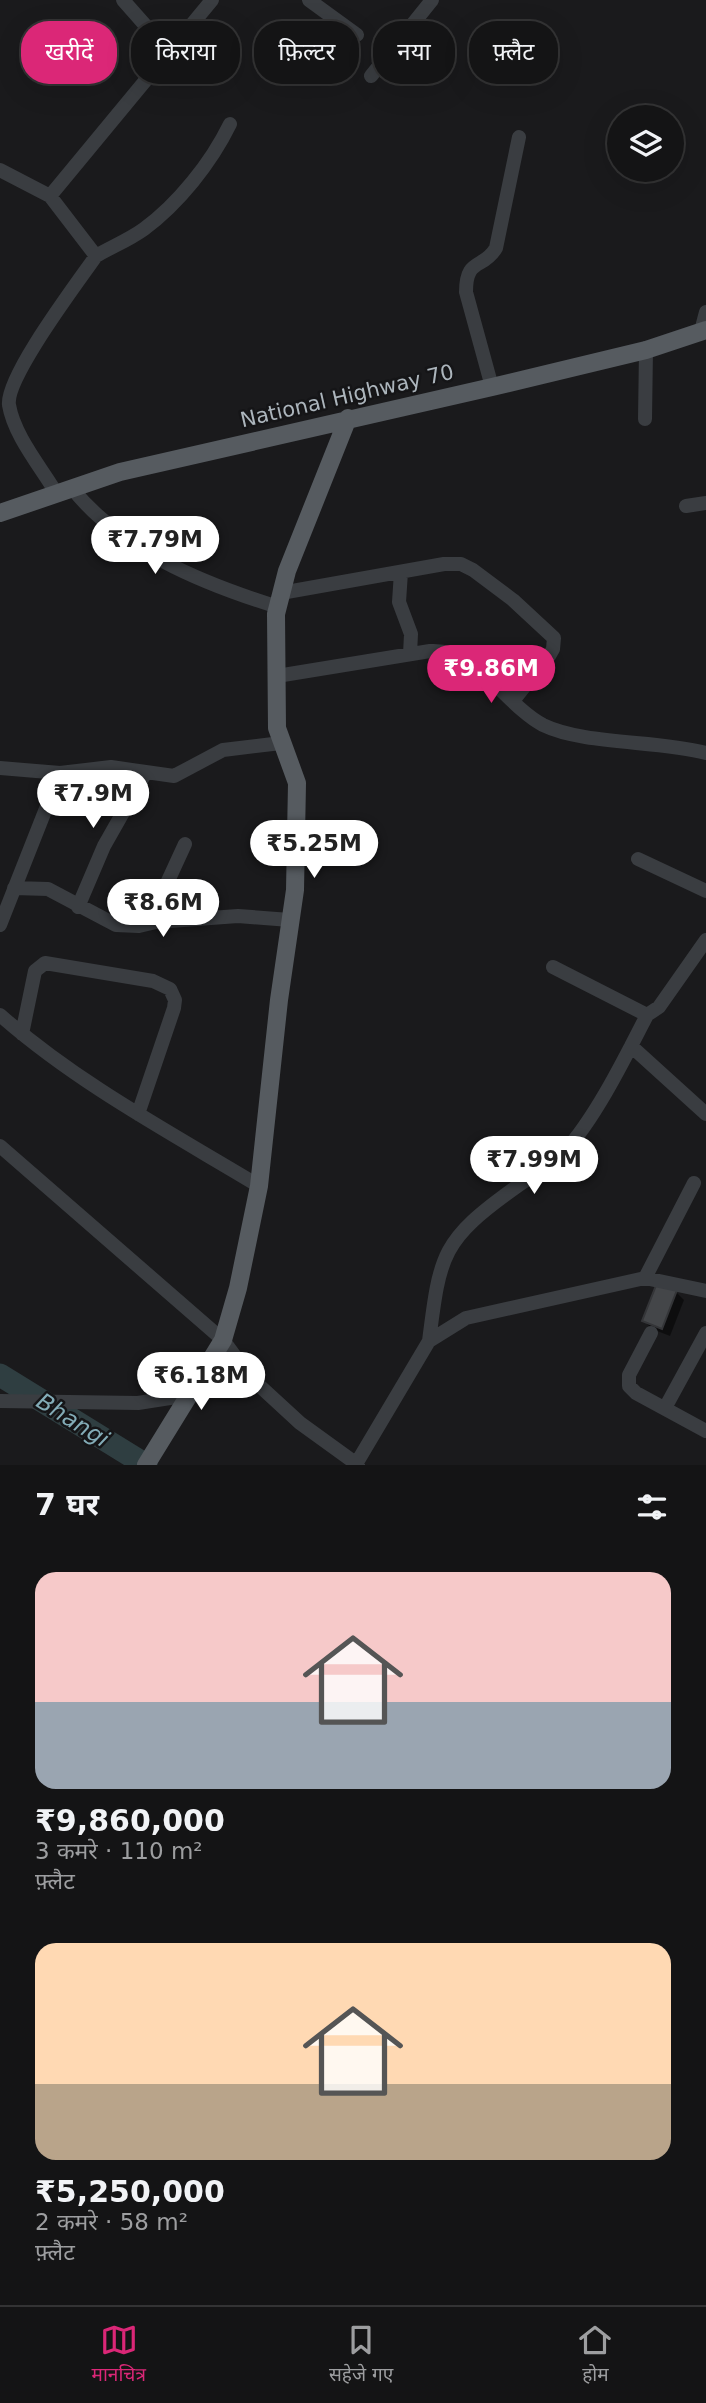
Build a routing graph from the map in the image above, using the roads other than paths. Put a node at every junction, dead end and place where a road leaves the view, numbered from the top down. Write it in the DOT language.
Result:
graph roads {
  1 [pos="123,0"];
  2 [pos="212,0"];
  3 [pos="309,0"];
  4 [pos="429,1"];
  5 [pos="142,21"];
  6 [pos="194,21"];
  7 [pos="338,21"];
  8 [pos="371,76"];
  9 [pos="141,84"];
  10 [pos="230,124"];
  11 [pos="519,137"];
  12 [pos="0,170"];
  13 [pos="50,196"];
  14 [pos="96,256"];
  15 [pos="706,312"];
  16 [pos="703,331"];
  17 [pos="646,350"];
  18 [pos="492,387"];
  19 [pos="348,418"];
  20 [pos="645,419"];
  21 [pos="63,489"];
  22 [pos="706,503"];
  23 [pos="687,506"];
  24 [pos="0,513"];
  25 [pos="401,572"];
  26 [pos="279,600"];
  27 [pos="410,654"];
  28 [pos="277,676"];
  29 [pos="513,701"];
  30 [pos="281,743"];
  31 [pos="706,753"];
  32 [pos="0,768"];
  33 [pos="146,772"];
  34 [pos="60,774"];
  35 [pos="185,844"];
  36 [pos="638,859"];
  37 [pos="14,888"];
  38 [pos="706,891"];
  39 [pos="78,907"];
  40 [pos="290,920"];
  41 [pos="156,922"];
  42 [pos="0,925"];
  43 [pos="706,940"];
  44 [pos="554,967"];
  45 [pos="0,1015"];
  46 [pos="647,1015"];
  47 [pos="22,1034"];
  48 [pos="631,1046"];
  49 [pos="138,1114"];
  50 [pos="706,1114"];
  51 [pos="0,1146"];
  52 [pos="694,1183"];
  53 [pos="259,1186"];
  54 [pos="645,1278"];
  55 [pos="706,1291"];
  56 [pos="651,1333"];
  57 [pos="706,1333"];
  58 [pos="223,1340"];
  59 [pos="429,1341"];
  60 [pos="189,1395"];
  61 [pos="3,1404"];
  62 [pos="665,1408"];
  63 [pos="706,1432"];
  64 [pos="357,1464"];
  65 [pos="146,1465"];
  1 -- 5 [label="street"];
  2 -- 6 [label="street"];
  3 -- 7 [label="street"];
  4 -- 8 [label="street"];
  9 -- 13 [label="street"];
  10 -- 14 [label="street"];
  11 -- 18 [label="street"];
  12 -- 13 [label="street"];
  13 -- 14 [label="street"];
  14 -- 21 [label="street"];
  15 -- 16 [label="street"];
  16 -- 17 [label="main road, National Highway 70"];
  17 -- 18 [label="main road, National Highway 70"];
  17 -- 20 [label="street"];
  18 -- 19 [label="main road, National Highway 70"];
  19 -- 21 [label="main road, National Highway 70"];
  19 -- 26 [label="main road"];
  21 -- 24 [label="main road, National Highway 70"];
  21 -- 26 [label="street"];
  22 -- 23 [label="street"];
  25 -- 26 [label="street"];
  25 -- 27 [label="street"];
  25 -- 29 [label="street"];
  26 -- 28 [label="main road"];
  27 -- 28 [label="street"];
  27 -- 29 [label="street"];
  28 -- 30 [label="main road"];
  29 -- 31 [label="street"];
  30 -- 33 [label="street"];
  30 -- 40 [label="main road"];
  32 -- 34 [label="street"];
  33 -- 34 [label="street"];
  33 -- 39 [label="street"];
  34 -- 37 [label="street"];
  35 -- 41 [label="street"];
  36 -- 38 [label="street"];
  37 -- 39 [label="street"];
  37 -- 42 [label="street"];
  39 -- 41 [label="street"];
  40 -- 41 [label="street"];
  40 -- 53 [label="main road"];
  43 -- 46 [label="street"];
  44 -- 46 [label="street"];
  45 -- 47 [label="street"];
  46 -- 48 [label="street"];
  47 -- 49 [label="street"];
  47 -- 49 [label="street"];
  48 -- 50 [label="street"];
  48 -- 59 [label="street"];
  49 -- 53 [label="street"];
  51 -- 58 [label="street"];
  52 -- 54 [label="street"];
  53 -- 58 [label="main road"];
  54 -- 55 [label="street"];
  54 -- 59 [label="street"];
  56 -- 62 [label="street"];
  57 -- 62 [label="street"];
  58 -- 60 [label="main road"];
  58 -- 64 [label="street"];
  59 -- 64 [label="street"];
  60 -- 61 [label="street"];
  60 -- 65 [label="main road"];
  62 -- 63 [label="street"];
}
